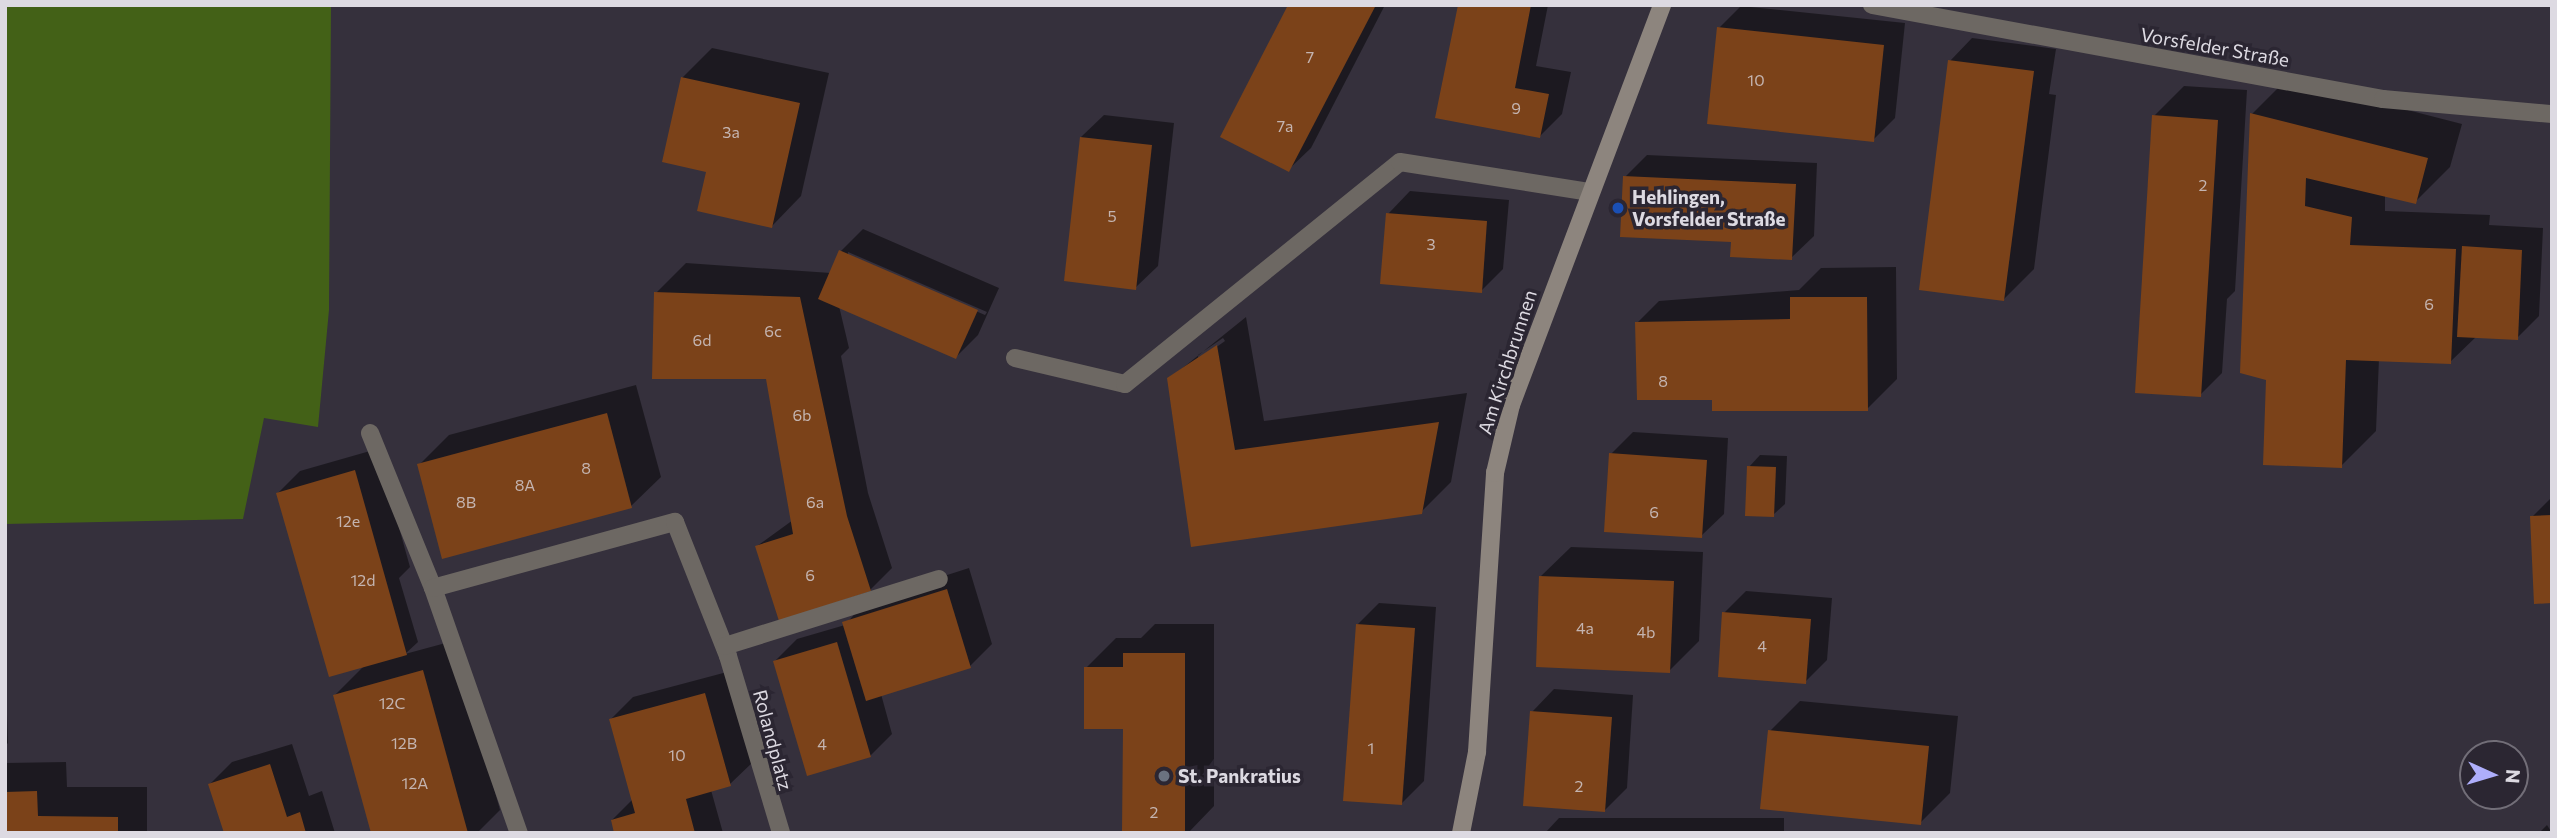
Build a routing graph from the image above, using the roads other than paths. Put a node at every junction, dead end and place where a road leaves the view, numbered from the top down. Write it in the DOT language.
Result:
graph roads {
  1 [pos="1662,5"];
  2 [pos="1872,5"];
  3 [pos="2552,114"];
  4 [pos="1589,192"];
  5 [pos="1015,358"];
  6 [pos="370,433"];
  7 [pos="939,579"];
  8 [pos="433,588"];
  9 [pos="726,651"];
  10 [pos="519,833"];
  11 [pos="781,833"];
  12 [pos="1461,833"];
  1 -- 4 [label="main road, Am Kirchbrunnen"];
  2 -- 3 [label="street, Vorsfelder Straße"];
  4 -- 5 [label="street"];
  4 -- 12 [label="main road, Am Kirchbrunnen"];
  6 -- 8 [label="street"];
  7 -- 9 [label="street"];
  8 -- 9 [label="street, Rolandplatz"];
  8 -- 10 [label="street"];
  9 -- 11 [label="street, Rolandplatz"];
}
